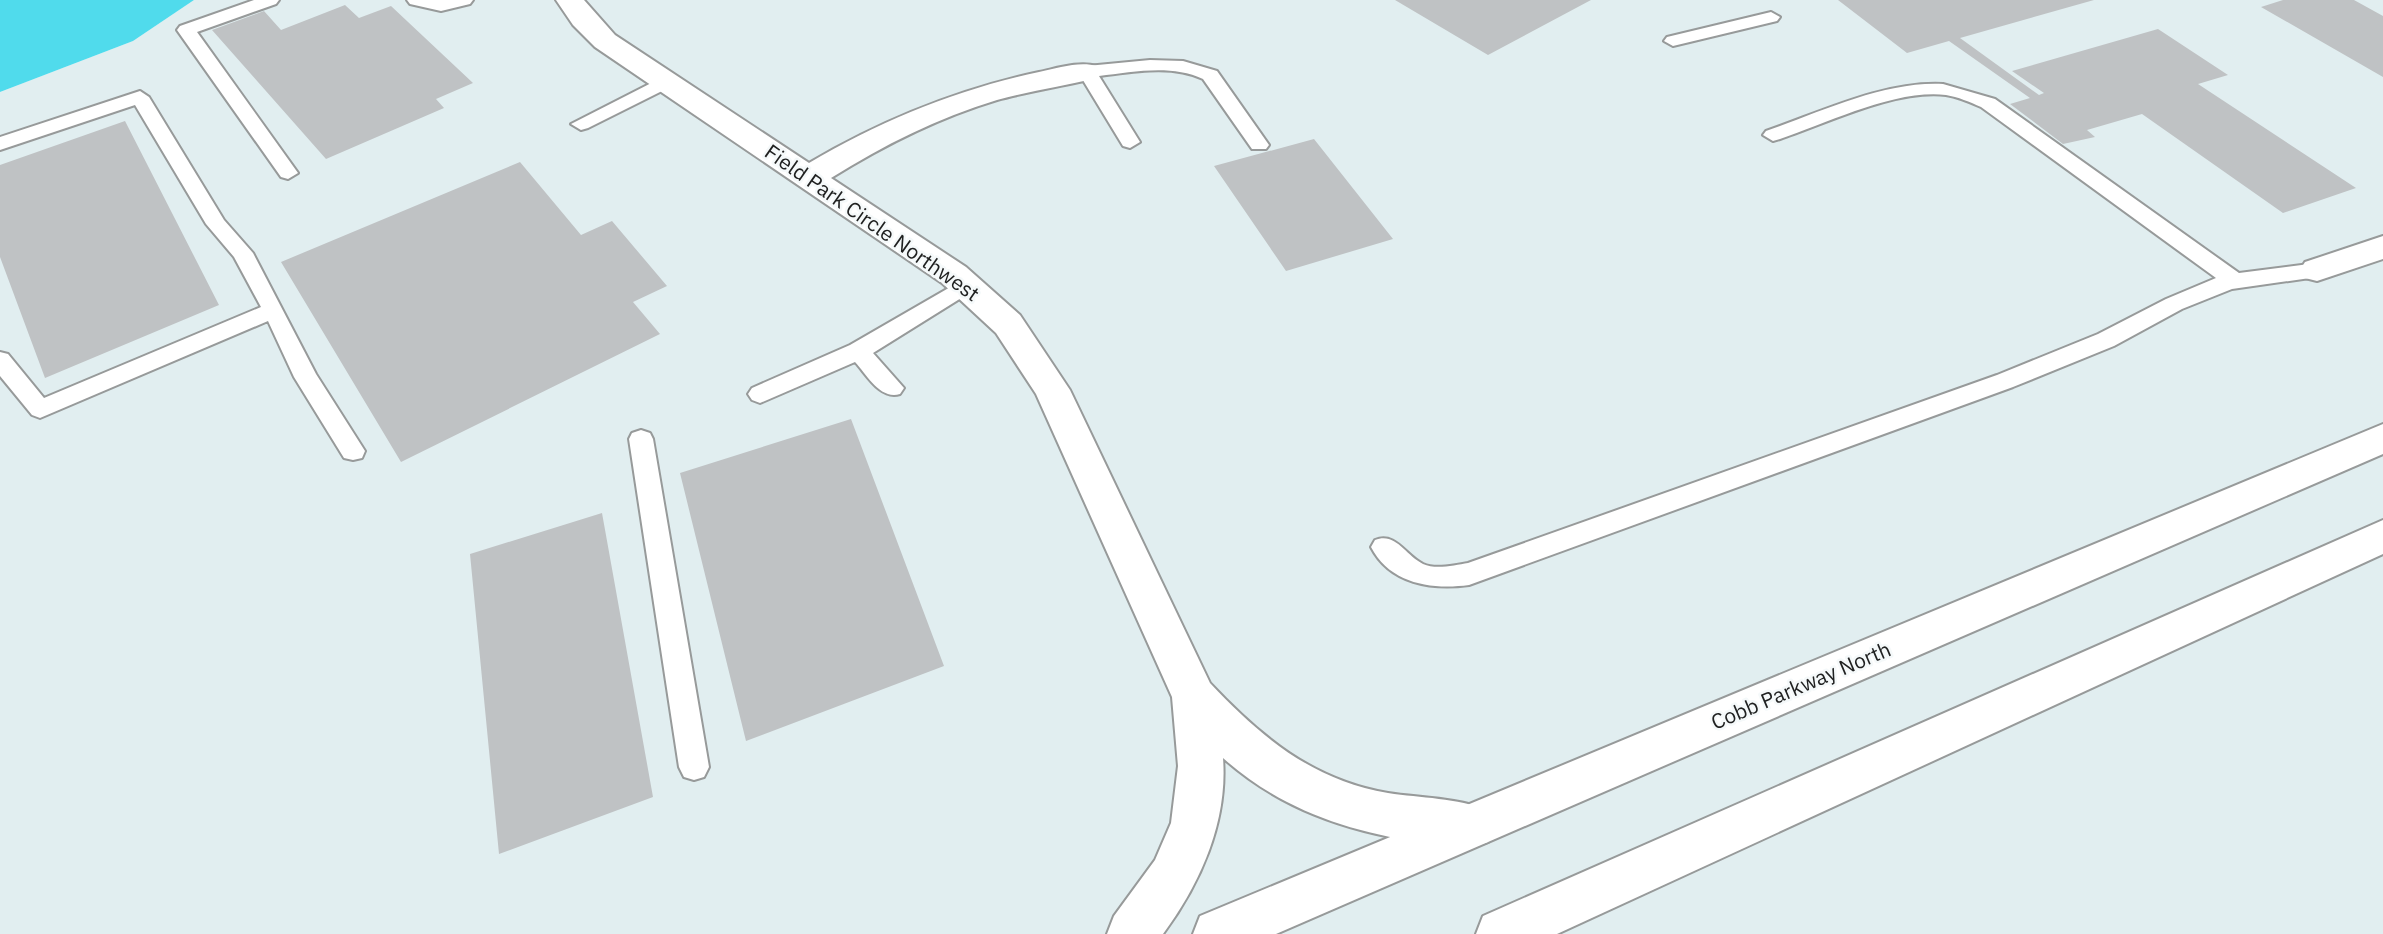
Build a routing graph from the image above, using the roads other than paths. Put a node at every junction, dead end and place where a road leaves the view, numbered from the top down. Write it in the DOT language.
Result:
graph roads {
  1 [pos="270,0"];
  2 [pos="416,0"];
  3 [pos="464,0"];
  4 [pos="570,0"];
  5 [pos="1771,17"];
  6 [pos="1673,41"];
  7 [pos="1087,72"];
  8 [pos="665,82"];
  9 [pos="581,124"];
  10 [pos="1773,135"];
  11 [pos="1130,142"];
  12 [pos="0,145"];
  13 [pos="1259,145"];
  14 [pos="288,173"];
  15 [pos="808,178"];
  16 [pos="2383,247"];
  17 [pos="2317,270"];
  18 [pos="2235,281"];
  19 [pos="966,285"];
  20 [pos="274,310"];
  21 [pos="858,351"];
  22 [pos="0,360"];
  23 [pos="892,388"];
  24 [pos="761,394"];
  25 [pos="2383,438"];
  26 [pos="640,439"];
  27 [pos="353,451"];
  28 [pos="2383,536"];
  29 [pos="1384,547"];
  30 [pos="1194,697"];
  31 [pos="694,767"];
  32 [pos="1471,826"];
  33 [pos="1132,934"];
  34 [pos="1218,934"];
  35 [pos="1502,934"];
  1 -- 14 [label="lane"];
  2 -- 3 [label="lane"];
  4 -- 8 [label="street, Field Park Circle Northwest"];
  5 -- 6 [label="lane"];
  7 -- 11 [label="lane"];
  7 -- 13 [label="lane"];
  7 -- 15 [label="street"];
  8 -- 9 [label="lane"];
  8 -- 15 [label="street, Field Park Circle Northwest"];
  10 -- 18 [label="lane"];
  12 -- 20 [label="lane"];
  15 -- 19 [label="street, Field Park Circle Northwest"];
  16 -- 17 [label="street"];
  17 -- 18 [label="lane"];
  18 -- 29 [label="lane"];
  19 -- 21 [label="lane"];
  19 -- 30 [label="street, Field Park Circle Northwest"];
  20 -- 22 [label="lane"];
  20 -- 27 [label="lane"];
  21 -- 23 [label="lane"];
  21 -- 24 [label="lane"];
  25 -- 32 [label="street, Cobb Parkway North"];
  26 -- 31 [label="lane"];
  28 -- 35 [label="street"];
  30 -- 32 [label="street, Field Park Circle Northwest"];
  30 -- 33 [label="street, Field Park Circle Northwest"];
  32 -- 34 [label="street, Cobb Parkway North"];
}
